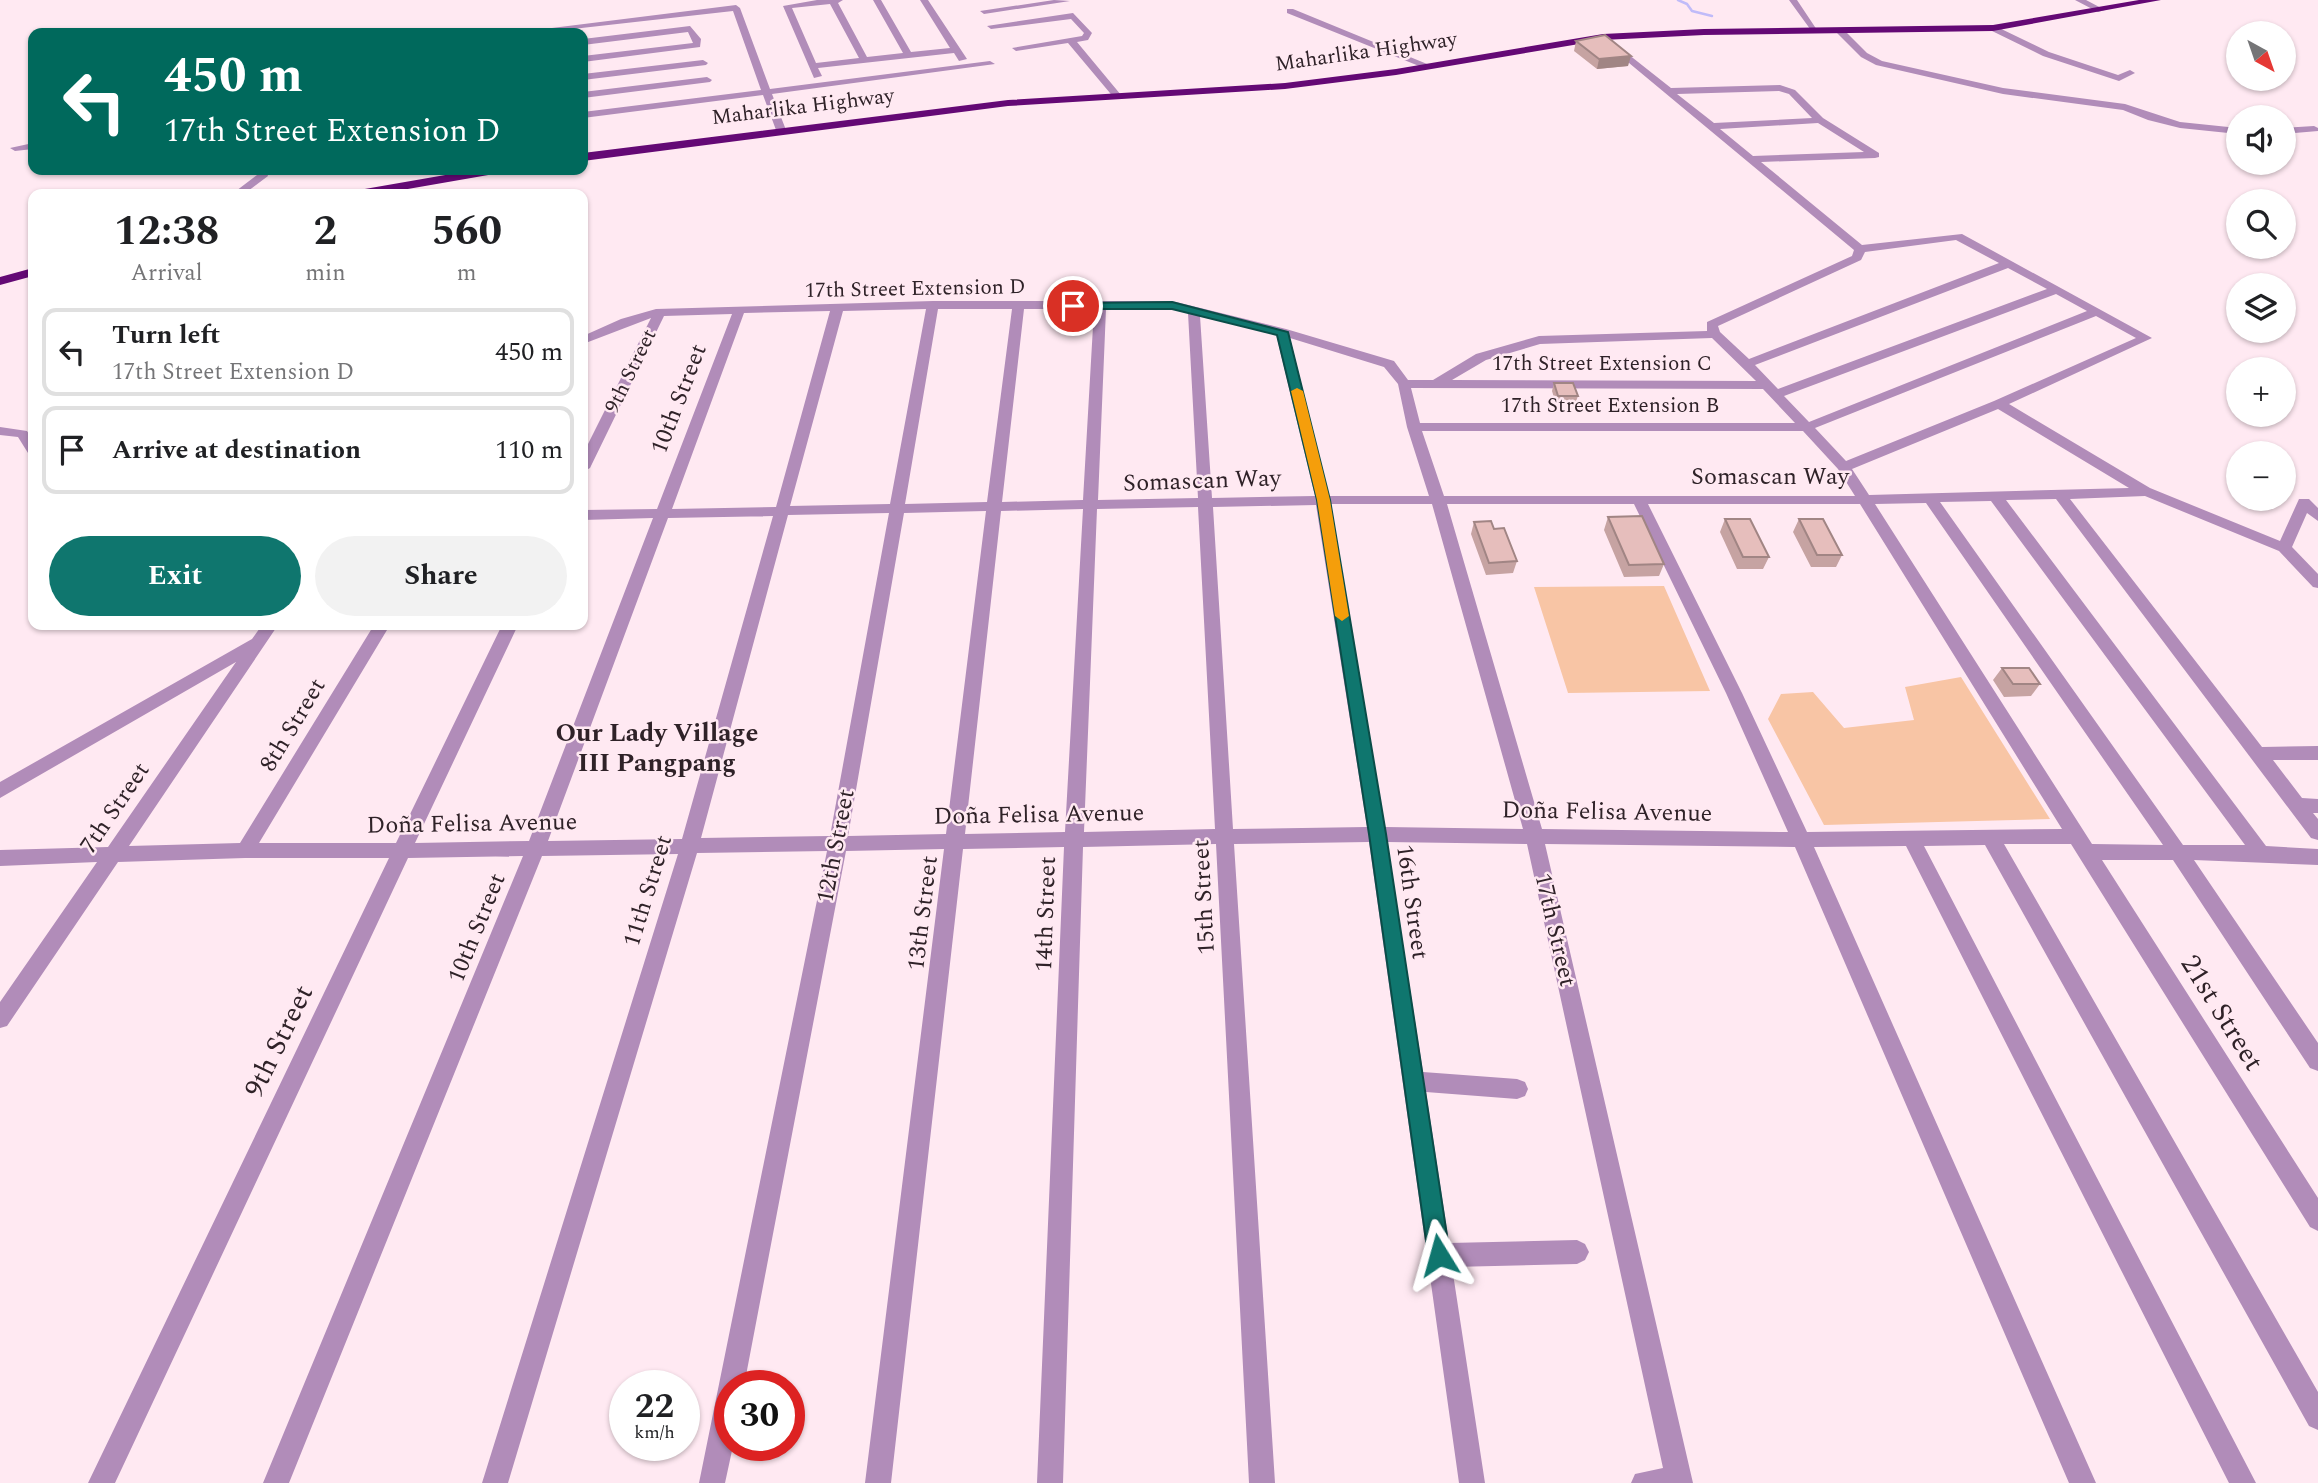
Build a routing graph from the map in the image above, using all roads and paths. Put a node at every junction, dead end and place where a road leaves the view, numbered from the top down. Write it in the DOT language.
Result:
graph roads {
  1 [pos="839,0"];
  2 [pos="877,0"];
  3 [pos="924,0"];
  4 [pos="1066,0"];
  5 [pos="1793,0"];
  6 [pos="2079,0"];
  7 [pos="2156,0"];
  8 [pos="833,1"];
  9 [pos="2101,10"];
  10 [pos="984,11"];
  11 [pos="1290,11"];
  12 [pos="1073,16"];
  13 [pos="991,26"];
  14 [pos="566,28"];
  15 [pos="1993,28"];
  16 [pos="1840,31"];
  17 [pos="1816,32"];
  18 [pos="1603,37"];
  19 [pos="588,41"];
  20 [pos="1072,41"];
  21 [pos="697,45"];
  22 [pos="1016,48"];
  23 [pos="957,50"];
  24 [pos="909,55"];
  25 [pos="588,58"];
  26 [pos="865,61"];
  27 [pos="703,62"];
  28 [pos="990,64"];
  29 [pos="811,66"];
  30 [pos="967,66"];
  31 [pos="1427,66"];
  32 [pos="2130,74"];
  33 [pos="588,76"];
  34 [pos="707,80"];
  35 [pos="822,85"];
  36 [pos="1668,91"];
  37 [pos="767,92"];
  38 [pos="588,94"];
  39 [pos="1118,97"];
  40 [pos="717,98"];
  41 [pos="588,115"];
  42 [pos="1820,120"];
  43 [pos="1714,126"];
  44 [pos="2314,129"];
  45 [pos="781,130"];
  46 [pos="2226,130"];
  47 [pos="2296,130"];
  48 [pos="28,147"];
  49 [pos="15,148"];
  50 [pos="588,156"];
  51 [pos="1751,159"];
  52 [pos="263,175"];
  53 [pos="467,175"];
  54 [pos="244,189"];
  55 [pos="387,189"];
  56 [pos="1860,249"];
  57 [pos="2009,263"];
  58 [pos="28,273"];
  59 [pos="0,281"];
  60 [pos="2058,289"];
  61 [pos="933,305"];
  62 [pos="1100,306"];
  63 [pos="1018,307"];
  64 [pos="740,309"];
  65 [pos="837,309"];
  66 [pos="1194,309"];
  67 [pos="2097,311"];
  68 [pos="660,312"];
  69 [pos="1282,332"];
  70 [pos="1716,334"];
  71 [pos="588,338"];
  72 [pos="1747,364"];
  73 [pos="1404,384"];
  74 [pos="1436,384"];
  75 [pos="1771,390"];
  76 [pos="1999,404"];
  77 [pos="1414,427"];
  78 [pos="1807,427"];
  79 [pos="0,431"];
  80 [pos="28,443"];
  81 [pos="588,458"];
  82 [pos="1844,467"];
  83 [pos="2147,492"];
  84 [pos="2318,494"];
  85 [pos="2061,496"];
  86 [pos="1996,497"];
  87 [pos="1930,498"];
  88 [pos="1323,500"];
  89 [pos="1438,500"];
  90 [pos="1639,500"];
  91 [pos="1864,500"];
  92 [pos="2304,502"];
  93 [pos="1204,503"];
  94 [pos="1088,507"];
  95 [pos="994,508"];
  96 [pos="898,509"];
  97 [pos="783,510"];
  98 [pos="661,514"];
  99 [pos="588,515"];
  100 [pos="2318,516"];
  101 [pos="2284,548"];
  102 [pos="2318,583"];
  103 [pos="267,630"];
  104 [pos="379,630"];
  105 [pos="508,630"];
  106 [pos="260,640"];
  107 [pos="2318,753"];
  108 [pos="2256,754"];
  109 [pos="0,791"];
  110 [pos="2296,806"];
  111 [pos="2318,806"];
  112 [pos="2318,833"];
  113 [pos="1377,834"];
  114 [pos="1534,835"];
  115 [pos="1226,837"];
  116 [pos="1073,838"];
  117 [pos="1911,838"];
  118 [pos="1991,839"];
  119 [pos="957,840"];
  120 [pos="1801,840"];
  121 [pos="838,842"];
  122 [pos="2083,844"];
  123 [pos="690,845"];
  124 [pos="536,848"];
  125 [pos="245,850"];
  126 [pos="403,851"];
  127 [pos="2178,852"];
  128 [pos="2261,853"];
  129 [pos="114,856"];
  130 [pos="2318,857"];
  131 [pos="0,858"];
  132 [pos="0,1019"];
  133 [pos="2318,1061"];
  134 [pos="1413,1081"];
  135 [pos="1517,1088"];
  136 [pos="2318,1219"];
  137 [pos="1577,1252"];
  138 [pos="1439,1255"];
  139 [pos="734,1370"];
  140 [pos="2318,1417"];
  141 [pos="716,1461"];
  142 [pos="1680,1482"];
  143 [pos="100,1483"];
  144 [pos="276,1483"];
  145 [pos="495,1483"];
  146 [pos="712,1483"];
  147 [pos="878,1483"];
  148 [pos="1050,1483"];
  149 [pos="1262,1483"];
  150 [pos="1472,1483"];
  151 [pos="1644,1483"];
  152 [pos="2083,1483"];
  153 [pos="2243,1483"];
  1 -- 8 [label="street"];
  2 -- 24 [label="street"];
  3 -- 23 [label="street"];
  4 -- 10 [label="street"];
  4 -- 12 [label="street"];
  5 -- 17 [label="street"];
  6 -- 9 [label="street"];
  7 -- 9 [label="highway, Maharlika Highway"];
  8 -- 26 [label="street"];
  8 -- 29 [label="street"];
  9 -- 15 [label="highway, Maharlika Highway"];
  11 -- 31 [label="street"];
  12 -- 13 [label="street"];
  12 -- 20 [label="street"];
  14 -- 37 [label="street"];
  15 -- 16 [label="highway, Maharlika Highway"];
  15 -- 32 [label="street"];
  16 -- 17 [label="highway, Maharlika Highway"];
  16 -- 46 [label="street"];
  17 -- 18 [label="highway, Maharlika Highway"];
  18 -- 31 [label="highway, Maharlika Highway"];
  18 -- 36 [label="street"];
  19 -- 21 [label="street"];
  20 -- 22 [label="street"];
  20 -- 39 [label="street"];
  21 -- 25 [label="street"];
  21 -- 27 [label="street"];
  23 -- 24 [label="street"];
  23 -- 30 [label="street"];
  24 -- 26 [label="street"];
  26 -- 29 [label="street"];
  27 -- 33 [label="street"];
  27 -- 34 [label="street"];
  28 -- 30 [label="street"];
  29 -- 35 [label="street"];
  30 -- 35 [label="street"];
  31 -- 39 [label="highway, Maharlika Highway"];
  34 -- 38 [label="street"];
  34 -- 40 [label="street"];
  35 -- 37 [label="street"];
  36 -- 42 [label="street"];
  36 -- 43 [label="street"];
  37 -- 40 [label="street"];
  37 -- 45 [label="street"];
  39 -- 45 [label="highway, Maharlika Highway"];
  40 -- 41 [label="street"];
  42 -- 43 [label="street"];
  42 -- 51 [label="street"];
  43 -- 51 [label="street"];
  44 -- 47 [label="street"];
  45 -- 50 [label="highway, Maharlika Highway"];
  48 -- 49 [label="street"];
  51 -- 56 [label="street"];
  52 -- 54 [label="street"];
  53 -- 55 [label="highway"];
  56 -- 57 [label="street"];
  56 -- 70 [label="street"];
  57 -- 60 [label="street"];
  57 -- 72 [label="street"];
  58 -- 59 [label="highway"];
  60 -- 67 [label="street"];
  60 -- 75 [label="street"];
  61 -- 63 [label="street, 17th Street Extension D"];
  61 -- 65 [label="street, 17th Street Extension D"];
  61 -- 96 [label="street, 12th Street"];
  62 -- 63 [label="street, 17th Street Extension D"];
  62 -- 66 [label="street, 17th Street Extension D"];
  62 -- 94 [label="street, 14th Street"];
  63 -- 95 [label="street, 13th Street"];
  64 -- 65 [label="street, 17th Street Extension D"];
  64 -- 68 [label="street, 17th Street Extension D"];
  64 -- 98 [label="street, 10th Street"];
  65 -- 97 [label="street, 11th Street"];
  66 -- 69 [label="street, 17th Street Extension D"];
  66 -- 93 [label="street, 15th Street"];
  67 -- 76 [label="street"];
  67 -- 78 [label="street"];
  68 -- 71 [label="street, 17th Street Extension D"];
  68 -- 81 [label="street, 9th Street"];
  69 -- 73 [label="street, 17th Street Extension D"];
  69 -- 88 [label="street, 16th Street"];
  70 -- 72 [label="street, 21st Street"];
  70 -- 74 [label="street"];
  72 -- 75 [label="street, 21st Street"];
  73 -- 74 [label="street, 17th Street Extension C"];
  73 -- 77 [label="street, 17th Street"];
  74 -- 75 [label="street, 17th Street Extension C"];
  75 -- 78 [label="street, 21st Street"];
  76 -- 82 [label="street"];
  76 -- 83 [label="street"];
  77 -- 78 [label="street, 17th Street Extension B"];
  77 -- 89 [label="street, 17th Street"];
  78 -- 82 [label="street, 21st Street"];
  79 -- 80 [label="street"];
  82 -- 91 [label="street, 21st Street"];
  83 -- 85 [label="street, Somascan Way"];
  83 -- 101 [label="street"];
  84 -- 92 [label="street"];
  85 -- 86 [label="street, Somascan Way"];
  85 -- 108 [label="street"];
  86 -- 87 [label="street, Somascan Way"];
  86 -- 128 [label="street"];
  87 -- 91 [label="street, Somascan Way"];
  87 -- 127 [label="street"];
  88 -- 89 [label="street, Somascan Way"];
  88 -- 93 [label="street, Somascan Way"];
  88 -- 113 [label="street, 16th Street"];
  89 -- 90 [label="street, Somascan Way"];
  89 -- 114 [label="street, 17th Street"];
  90 -- 91 [label="street, Somascan Way"];
  90 -- 120 [label="street"];
  91 -- 122 [label="street, 21st Street"];
  92 -- 100 [label="street"];
  92 -- 101 [label="street"];
  93 -- 94 [label="street, Somascan Way"];
  93 -- 115 [label="street, 15th Street"];
  94 -- 95 [label="street, Somascan Way"];
  94 -- 116 [label="street, 14th Street"];
  95 -- 96 [label="street, Somascan Way"];
  95 -- 119 [label="street, 13th Street"];
  96 -- 97 [label="street, Somascan Way"];
  96 -- 121 [label="street, 12th Street"];
  97 -- 98 [label="street, Somascan Way"];
  97 -- 123 [label="street, 11th Street"];
  98 -- 99 [label="street, Somascan Way"];
  98 -- 124 [label="street, 10th Street"];
  101 -- 102 [label="street"];
  103 -- 106 [label="street, 7th Street"];
  104 -- 125 [label="street, 8th Street"];
  105 -- 126 [label="street, 9th Street"];
  106 -- 109 [label="street"];
  106 -- 129 [label="street, 7th Street"];
  107 -- 108 [label="street"];
  108 -- 110 [label="street"];
  110 -- 111 [label="street"];
  110 -- 112 [label="street"];
  113 -- 114 [label="street, Doña Felisa Avenue"];
  113 -- 115 [label="street, Doña Felisa Avenue"];
  113 -- 134 [label="street, 16th Street"];
  114 -- 120 [label="street, Doña Felisa Avenue"];
  114 -- 142 [label="street, 17th Street"];
  115 -- 116 [label="street, Doña Felisa Avenue"];
  115 -- 149 [label="street, 15th Street"];
  116 -- 119 [label="street, Doña Felisa Avenue"];
  116 -- 148 [label="street, 14th Street"];
  117 -- 118 [label="street, Doña Felisa Avenue"];
  117 -- 120 [label="street, Doña Felisa Avenue"];
  117 -- 153 [label="street"];
  118 -- 122 [label="street, Doña Felisa Avenue"];
  118 -- 140 [label="street"];
  119 -- 121 [label="street, Doña Felisa Avenue"];
  119 -- 147 [label="street, 13th Street"];
  120 -- 152 [label="street"];
  121 -- 123 [label="street, Doña Felisa Avenue"];
  121 -- 139 [label="street, 12th Street"];
  122 -- 127 [label="street, Doña Felisa Avenue"];
  122 -- 136 [label="street, 21st Street"];
  123 -- 124 [label="street, Doña Felisa Avenue"];
  123 -- 145 [label="street, 11th Street"];
  124 -- 126 [label="street, Doña Felisa Avenue"];
  124 -- 144 [label="street, 10th Street"];
  125 -- 126 [label="street, Doña Felisa Avenue"];
  125 -- 129 [label="street, Doña Felisa Avenue"];
  126 -- 143 [label="street, 9th Street"];
  127 -- 128 [label="street, Doña Felisa Avenue"];
  127 -- 133 [label="street"];
  128 -- 130 [label="street, Doña Felisa Avenue"];
  129 -- 131 [label="street, Doña Felisa Avenue"];
  129 -- 132 [label="street, 7th Street"];
  134 -- 135 [label="street"];
  134 -- 138 [label="street, 16th Street"];
  137 -- 138 [label="street"];
  138 -- 150 [label="street, 16th Street"];
  141 -- 146 [label="street"];
  142 -- 151 [label="street"];
}
